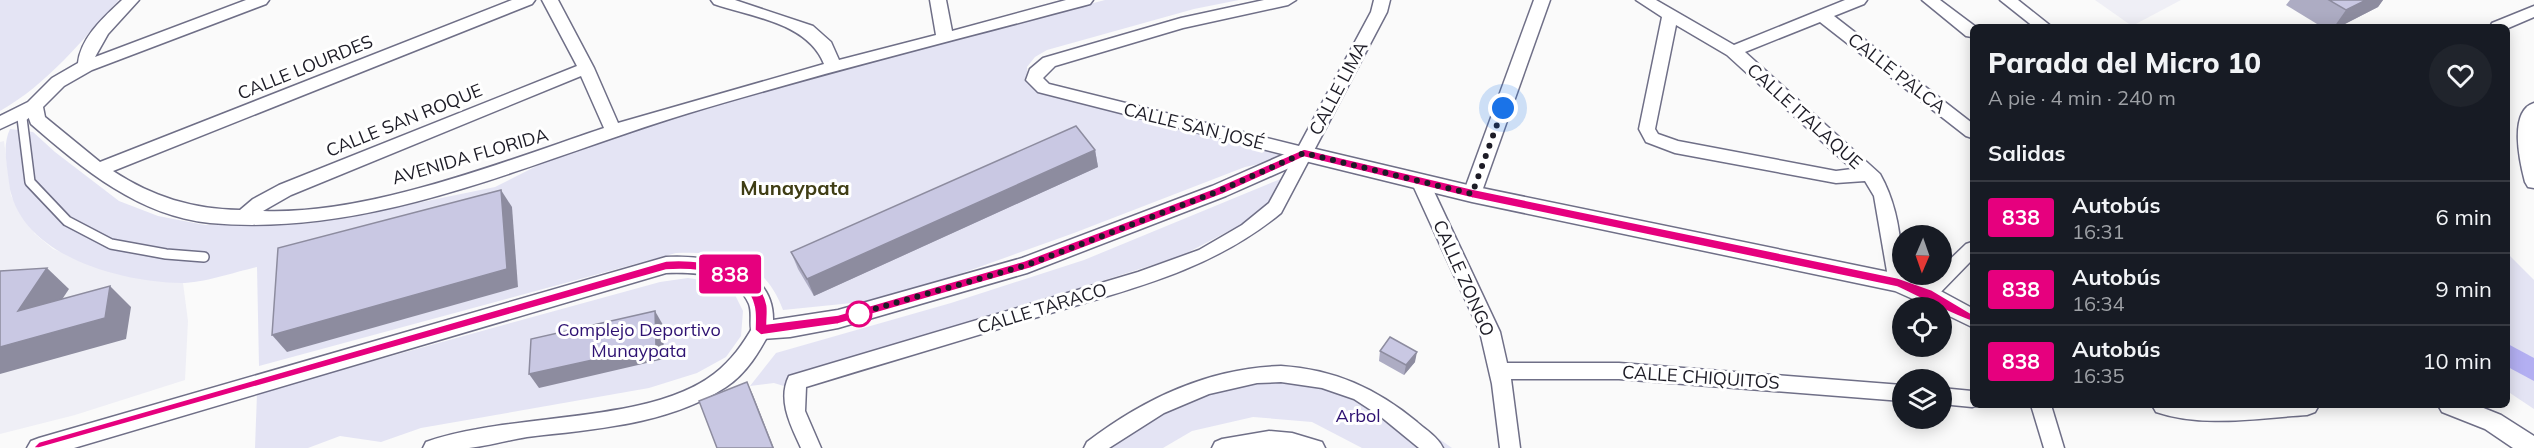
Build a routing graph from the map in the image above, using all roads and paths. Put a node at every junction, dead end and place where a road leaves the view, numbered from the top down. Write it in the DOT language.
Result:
graph roads {
  1 [pos="131,0"];
  2 [pos="261,0"];
  3 [pos="527,0"];
  4 [pos="550,0"];
  5 [pos="719,0"];
  6 [pos="938,0"];
  7 [pos="1085,0"];
  8 [pos="1287,0"];
  9 [pos="1382,0"];
  10 [pos="1542,0"];
  11 [pos="1644,0"];
  12 [pos="1859,0"];
  13 [pos="1930,0"];
  14 [pos="2007,0"];
  15 [pos="2534,12"];
  16 [pos="1670,15"];
  17 [pos="1822,15"];
  18 [pos="2040,24"];
  19 [pos="2505,24"];
  20 [pos="1970,30"];
  21 [pos="945,38"];
  22 [pos="1733,51"];
  23 [pos="86,66"];
  24 [pos="586,68"];
  25 [pos="834,68"];
  26 [pos="34,106"];
  27 [pos="2534,109"];
  28 [pos="0,123"];
  29 [pos="613,130"];
  30 [pos="1970,130"];
  31 [pos="1304,153"];
  32 [pos="97,170"];
  33 [pos="1868,174"];
  34 [pos="1420,181"];
  35 [pos="2534,182"];
  36 [pos="1472,194"];
  37 [pos="1275,208"];
  38 [pos="243,218"];
  39 [pos="1892,250"];
  40 [pos="1970,251"];
  41 [pos="204,257"];
  42 [pos="1892,282"];
  43 [pos="1903,285"];
  44 [pos="1927,294"];
  45 [pos="1970,317"];
  46 [pos="761,330"];
  47 [pos="1500,371"];
  48 [pos="1892,392"];
  49 [pos="1952,397"];
  50 [pos="1970,399"];
  51 [pos="2039,408"];
  52 [pos="2189,408"];
  53 [pos="2260,408"];
  54 [pos="2461,408"];
  55 [pos="39,448"];
  56 [pos="433,448"];
  57 [pos="811,448"];
  58 [pos="1094,448"];
  59 [pos="1222,448"];
  60 [pos="1315,448"];
  61 [pos="1433,448"];
  62 [pos="1510,448"];
  63 [pos="2054,448"];
  64 [pos="2533,448"];
  1 -- 23 [label="street"];
  2 -- 23 [label="street"];
  3 -- 32 [label="street, CALLE LOURDES"];
  4 -- 24 [label="street"];
  5 -- 25 [label="street"];
  6 -- 21 [label="street"];
  7 -- 21 [label="street, AVENIDA FLORIDA"];
  8 -- 31 [label="street, CALLE SAN JOSÉ"];
  9 -- 31 [label="street, CALLE LIMA"];
  10 -- 36 [label="street"];
  11 -- 16 [label="street, CALLE ITALAQUE"];
  12 -- 17 [label="street"];
  13 -- 20 [label="street"];
  14 -- 18 [label="street"];
  15 -- 19 [label="street"];
  16 -- 22 [label="street, CALLE ITALAQUE"];
  16 -- 33 [label="street"];
  17 -- 22 [label="street"];
  17 -- 30 [label="street, CALLE PALCA"];
  21 -- 25 [label="street, AVENIDA FLORIDA"];
  22 -- 33 [label="street, CALLE ITALAQUE"];
  23 -- 26 [label="street"];
  24 -- 29 [label="street"];
  24 -- 38 [label="street, CALLE SAN ROQUE"];
  25 -- 29 [label="street, AVENIDA FLORIDA"];
  26 -- 28 [label="street"];
  26 -- 32 [label="street, AVENIDA FLORIDA"];
  26 -- 41 [label="lane"];
  27 -- 35 [label="street"];
  29 -- 38 [label="street, AVENIDA FLORIDA"];
  31 -- 34 [label="street, CALLE SAN JOSÉ"];
  31 -- 37 [label="street, CALLE LIMA"];
  31 -- 46 [label="street"];
  32 -- 38 [label="street, AVENIDA FLORIDA"];
  33 -- 39 [label="street, CALLE ITALAQUE"];
  34 -- 36 [label="street, CALLE SAN JOSÉ"];
  34 -- 47 [label="street, CALLE ZONGO"];
  36 -- 42 [label="street, CALLE SAN JOSÉ"];
  37 -- 57 [label="street, CALLE TARACO"];
  40 -- 44 [label="street"];
  43 -- 44 [label="street, CALLE SAN JOSÉ"];
  44 -- 45 [label="street, CALLE SAN JOSÉ"];
  46 -- 55 [label="street"];
  46 -- 56 [label="street"];
  47 -- 48 [label="street, CALLE CHIQUITOS"];
  47 -- 62 [label="street, CALLE ZONGO"];
  49 -- 50 [label="street"];
  51 -- 63 [label="street"];
  52 -- 53 [label="street"];
  54 -- 64 [label="street"];
  58 -- 61 [label="street"];
  59 -- 60 [label="street"];
}
